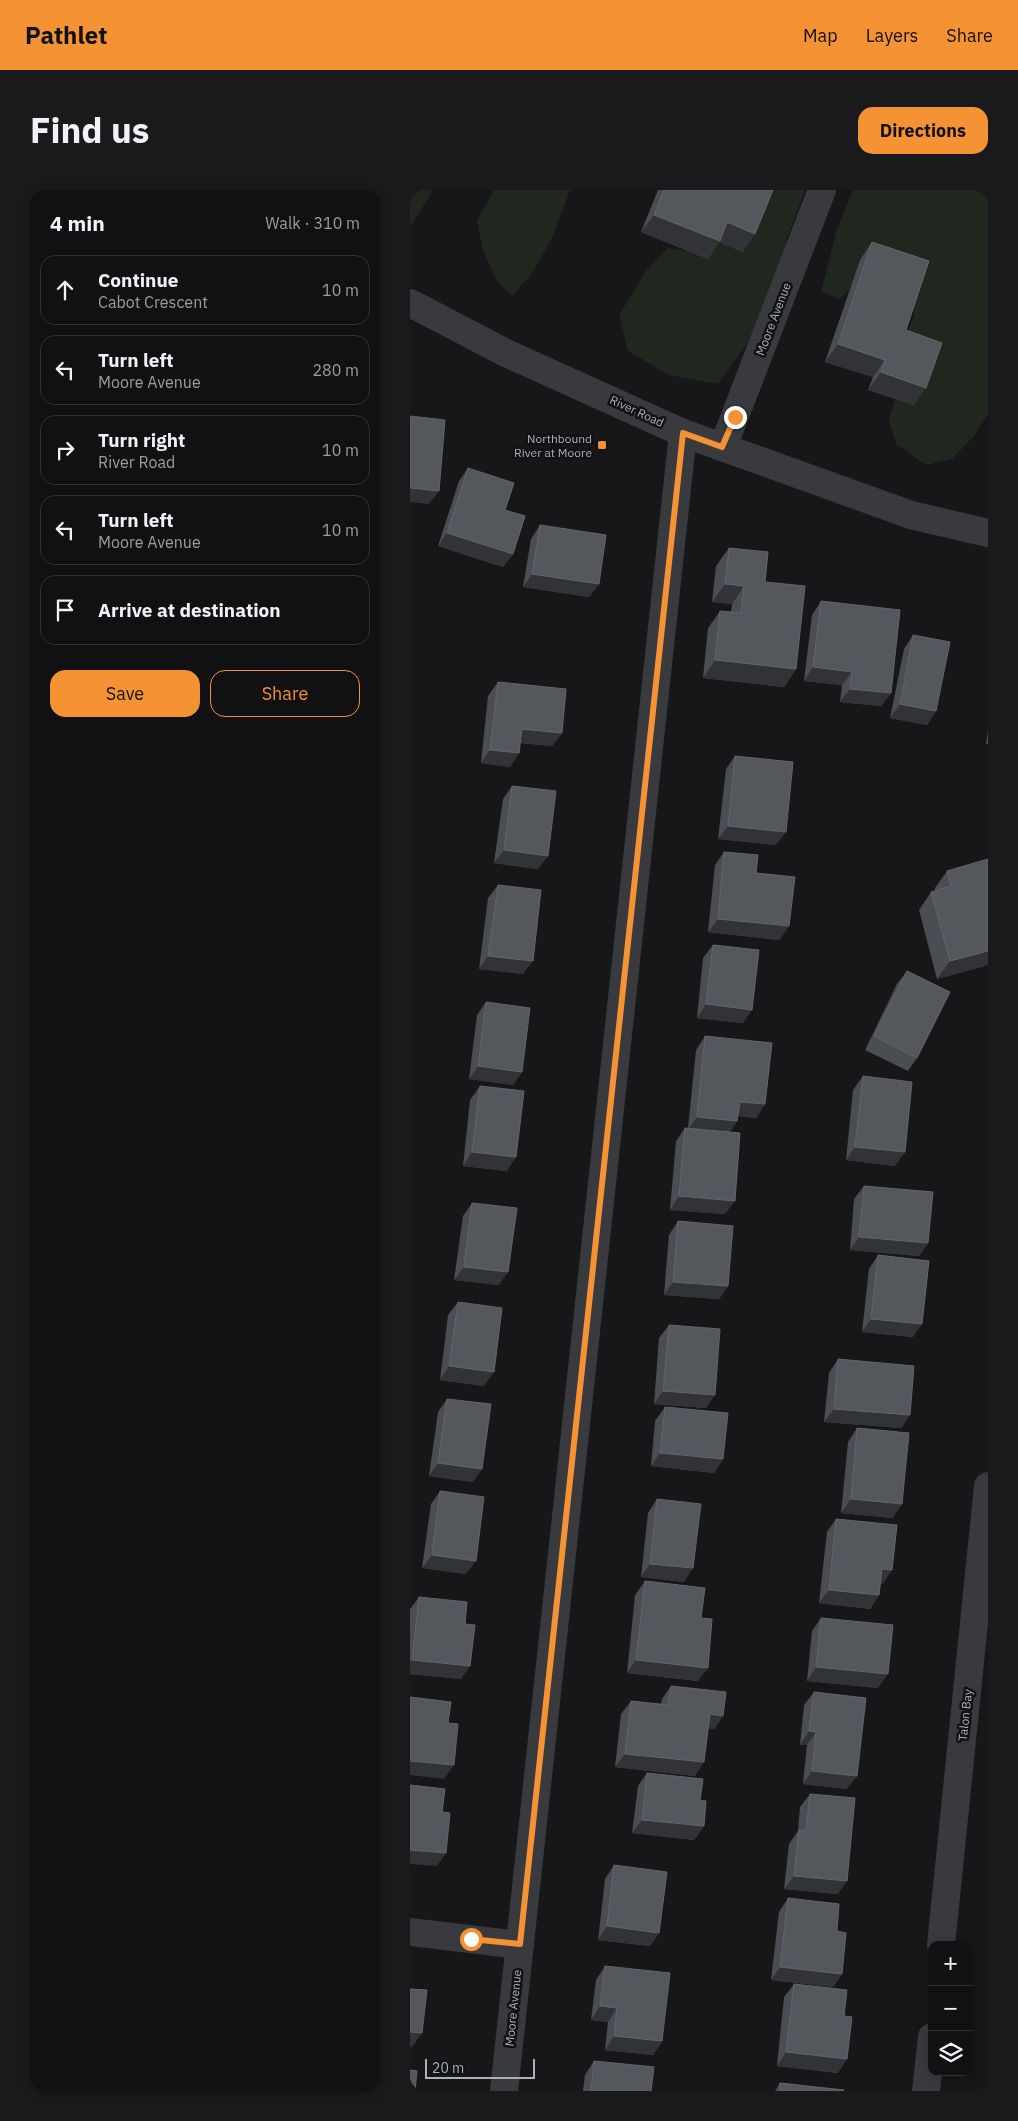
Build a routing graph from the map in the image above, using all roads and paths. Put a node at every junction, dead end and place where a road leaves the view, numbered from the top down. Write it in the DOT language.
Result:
graph roads {
  1 [pos="822,190"];
  2 [pos="410,303"];
  3 [pos="683,433"];
  4 [pos="722,447"];
  5 [pos="988,533"];
  6 [pos="988,1486"];
  7 [pos="410,1932"];
  8 [pos="941,1941"];
  9 [pos="520,1944"];
  10 [pos="928,2073"];
  11 [pos="504,2091"];
  12 [pos="926,2091"];
  1 -- 4 [label="street, Moore Avenue"];
  2 -- 3 [label="street, River Road"];
  3 -- 4 [label="street, River Road"];
  3 -- 9 [label="street, Moore Avenue"];
  4 -- 5 [label="street, River Road"];
  6 -- 8 [label="street, Talon Bay"];
  7 -- 9 [label="street"];
  9 -- 11 [label="street, Moore Avenue"];
  10 -- 12 [label="street"];
}
